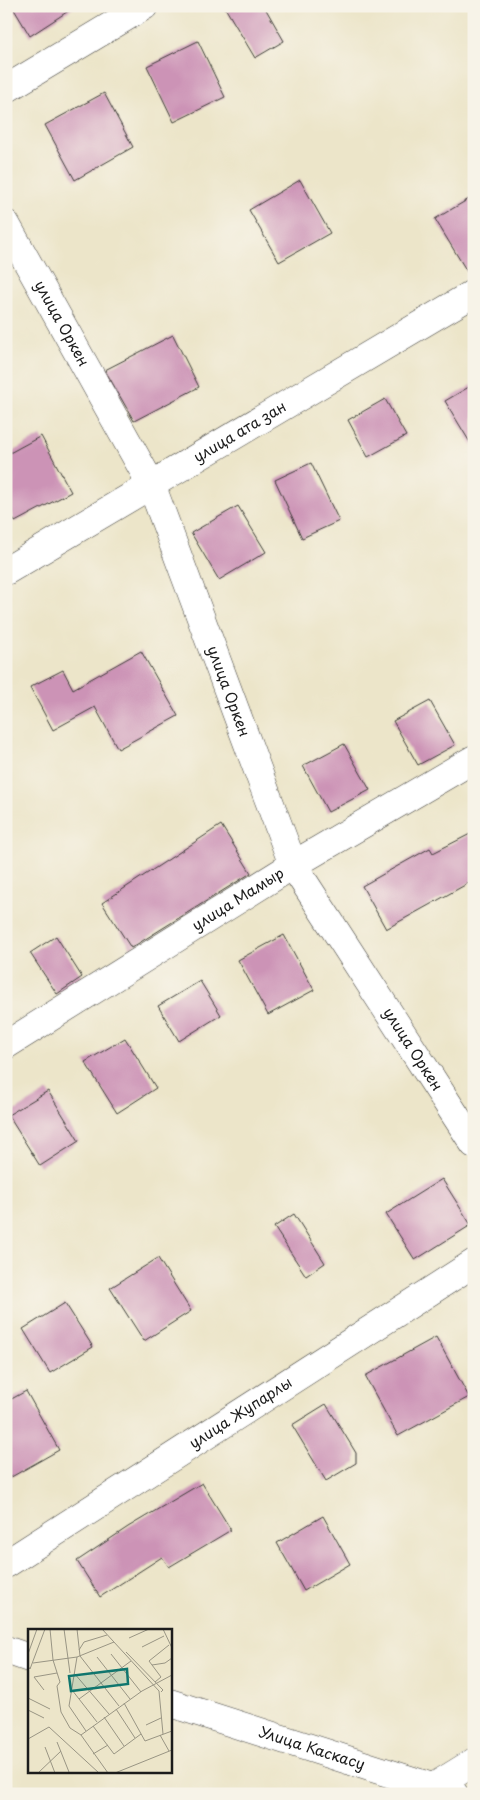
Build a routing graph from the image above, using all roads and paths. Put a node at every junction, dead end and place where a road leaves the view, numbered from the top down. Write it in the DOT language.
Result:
graph roads {
  1 [pos="144,6"];
  2 [pos="6,89"];
  3 [pos="6,224"];
  4 [pos="474,293"];
  5 [pos="151,484"];
  6 [pos="6,571"];
  7 [pos="474,759"];
  8 [pos="293,865"];
  9 [pos="6,1045"];
  10 [pos="474,1144"];
  11 [pos="474,1263"];
  12 [pos="6,1564"];
  13 [pos="6,1650"];
  14 [pos="28,1658"];
  15 [pos="171,1703"];
  16 [pos="474,1762"];
  17 [pos="443,1791"];
  1 -- 2 [label="street"];
  3 -- 5 [label="street, улица Оркен"];
  4 -- 5 [label="street, улица ата зан"];
  5 -- 6 [label="street, улица ата зан"];
  5 -- 8 [label="street, улица Оркен"];
  7 -- 8 [label="street, улица Мамыр"];
  8 -- 9 [label="street, улица Мамыр"];
  8 -- 10 [label="street, улица Оркен"];
  11 -- 12 [label="street, улица Жупарлы"];
  13 -- 14 [label="street"];
  15 -- 17 [label="street, Улица Каскасу"];
  16 -- 17 [label="street"];
}
